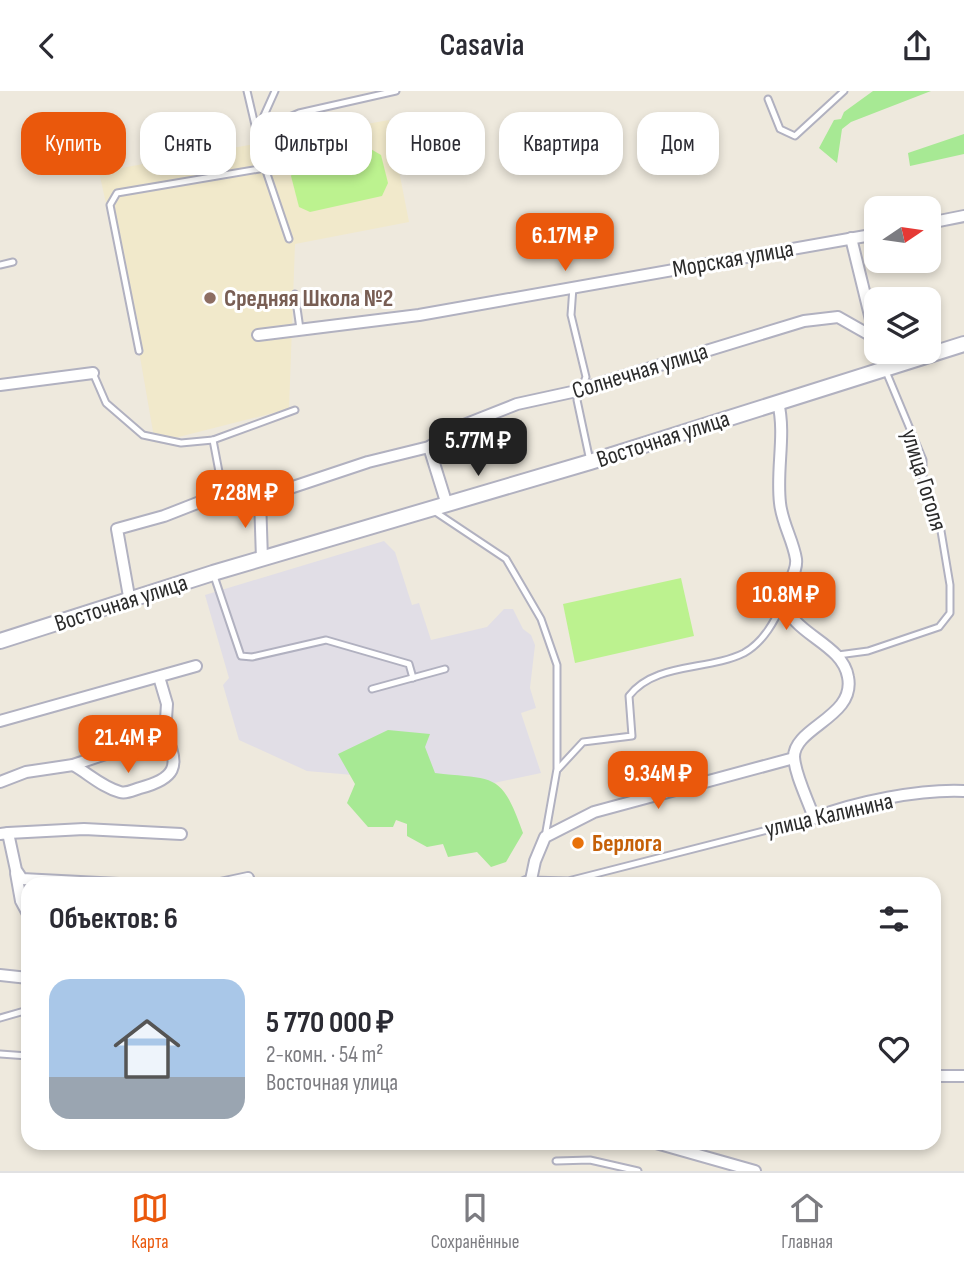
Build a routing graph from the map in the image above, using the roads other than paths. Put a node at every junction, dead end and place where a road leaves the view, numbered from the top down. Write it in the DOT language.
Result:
graph roads {
  1 [pos="247,91"];
  2 [pos="275,91"];
  3 [pos="396,91"];
  4 [pos="844,91"];
  5 [pos="768,99"];
  6 [pos="252,112"];
  7 [pos="266,112"];
  8 [pos="303,112"];
  9 [pos="250,171"];
  10 [pos="267,175"];
  11 [pos="964,216"];
  12 [pos="942,220"];
  13 [pos="864,236"];
  14 [pos="289,239"];
  15 [pos="851,239"];
  16 [pos="13,262"];
  17 [pos="0,265"];
  18 [pos="573,288"];
  19 [pos="864,292"];
  20 [pos="295,294"];
  21 [pos="300,330"];
  22 [pos="864,333"];
  23 [pos="258,335"];
  24 [pos="964,344"];
  25 [pos="139,351"];
  26 [pos="883,364"];
  27 [pos="884,367"];
  28 [pos="93,373"];
  29 [pos="0,385"];
  30 [pos="583,388"];
  31 [pos="778,402"];
  32 [pos="295,410"];
  33 [pos="214,440"];
  34 [pos="429,447"];
  35 [pos="590,462"];
  36 [pos="223,493"];
  37 [pos="260,498"];
  38 [pos="447,505"];
  39 [pos="432,510"];
  40 [pos="261,559"];
  41 [pos="213,573"];
  42 [pos="785,598"];
  43 [pos="130,602"];
  44 [pos="0,641"];
  45 [pos="838,656"];
  46 [pos="196,666"];
  47 [pos="445,669"];
  48 [pos="159,677"];
  49 [pos="413,678"];
  50 [pos="372,689"];
  51 [pos="0,721"];
  52 [pos="164,734"];
  53 [pos="794,758"];
  54 [pos="73,765"];
  55 [pos="557,769"];
  56 [pos="0,782"];
  57 [pos="964,791"];
  58 [pos="814,818"];
  59 [pos="4,834"];
  60 [pos="181,834"];
  61 [pos="545,837"];
  62 [pos="16,870"];
  63 [pos="528,877"];
  64 [pos="584,877"];
  65 [pos="21,878"];
  66 [pos="21,901"];
  67 [pos="0,975"];
  68 [pos="21,977"];
  69 [pos="21,1012"];
  70 [pos="0,1018"];
  71 [pos="0,1054"];
  72 [pos="21,1056"];
  73 [pos="941,1076"];
  74 [pos="964,1076"];
  75 [pos="681,1150"];
  76 [pos="556,1161"];
  77 [pos="638,1171"];
  78 [pos="755,1171"];
  1 -- 6 [label="lane"];
  2 -- 7 [label="lane"];
  3 -- 8 [label="lane"];
  4 -- 5 [label="lane"];
  9 -- 25 [label="lane"];
  10 -- 14 [label="lane"];
  11 -- 12 [label="street"];
  13 -- 15 [label="street, Морская улица"];
  15 -- 18 [label="street, Морская улица"];
  15 -- 19 [label="street"];
  16 -- 17 [label="lane"];
  18 -- 21 [label="street, Морская улица"];
  18 -- 30 [label="lane"];
  20 -- 21 [label="lane"];
  21 -- 23 [label="street, Морская улица"];
  22 -- 30 [label="street, Солнечная улица"];
  24 -- 27 [label="street, Восточная улица"];
  26 -- 27 [label="street, улица Гоголя"];
  27 -- 31 [label="street, Восточная улица"];
  27 -- 45 [label="lane, улица Гоголя"];
  28 -- 29 [label="street"];
  28 -- 33 [label="lane"];
  30 -- 34 [label="street, Солнечная улица"];
  30 -- 35 [label="lane"];
  31 -- 35 [label="street, Восточная улица"];
  31 -- 42 [label="street"];
  32 -- 33 [label="lane"];
  33 -- 36 [label="lane"];
  34 -- 37 [label="street, Солнечная улица"];
  34 -- 38 [label="street"];
  35 -- 38 [label="street, Восточная улица"];
  36 -- 37 [label="street, Солнечная улица"];
  36 -- 43 [label="street, Солнечная улица"];
  37 -- 40 [label="street"];
  38 -- 39 [label="street, Восточная улица"];
  39 -- 40 [label="street, Восточная улица"];
  39 -- 55 [label="lane"];
  40 -- 41 [label="street, Восточная улица"];
  41 -- 43 [label="street, Восточная улица"];
  41 -- 49 [label="lane"];
  42 -- 45 [label="street"];
  42 -- 55 [label="lane"];
  43 -- 44 [label="street, Восточная улица"];
  45 -- 53 [label="street"];
  46 -- 48 [label="street"];
  47 -- 49 [label="lane"];
  48 -- 51 [label="street"];
  48 -- 52 [label="street"];
  49 -- 50 [label="lane"];
  52 -- 54 [label="street"];
  52 -- 54 [label="street"];
  53 -- 58 [label="street"];
  53 -- 61 [label="street"];
  54 -- 56 [label="street"];
  55 -- 61 [label="lane"];
  57 -- 58 [label="street, улица Калинина"];
  58 -- 64 [label="lane, улица Калинина"];
  59 -- 60 [label="street"];
  59 -- 62 [label="street"];
  61 -- 63 [label="street"];
  62 -- 65 [label="street"];
  62 -- 66 [label="street"];
  67 -- 68 [label="street"];
  69 -- 70 [label="lane"];
  71 -- 72 [label="lane"];
  73 -- 74 [label="street"];
  75 -- 78 [label="street"];
  76 -- 77 [label="lane"];
}
